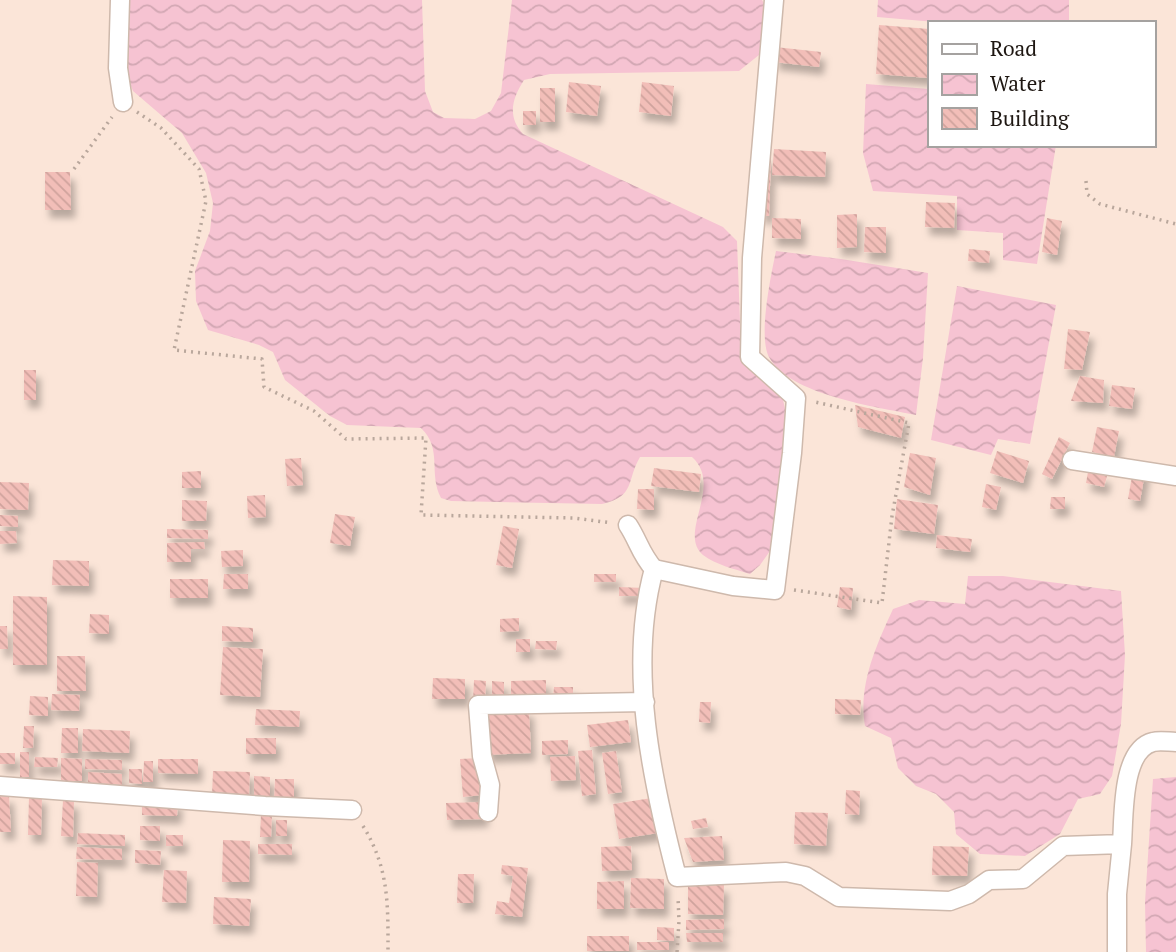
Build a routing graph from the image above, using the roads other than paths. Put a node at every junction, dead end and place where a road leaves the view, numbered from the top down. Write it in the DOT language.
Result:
graph roads {
  1 [pos="120,0"];
  2 [pos="774,0"];
  3 [pos="123,102"];
  4 [pos="1072,460"];
  5 [pos="1176,476"];
  6 [pos="628,525"];
  7 [pos="654,569"];
  8 [pos="645,702"];
  9 [pos="1176,742"];
  10 [pos="0,786"];
  11 [pos="352,810"];
  12 [pos="488,812"];
  13 [pos="1122,844"];
  14 [pos="1117,952"];
  1 -- 3 [label="street"];
  2 -- 7 [label="street"];
  4 -- 5 [label="street"];
  6 -- 7 [label="street"];
  7 -- 8 [label="street"];
  8 -- 12 [label="street"];
  8 -- 13 [label="street"];
  9 -- 13 [label="street"];
  10 -- 11 [label="street"];
  13 -- 14 [label="street"];
}
